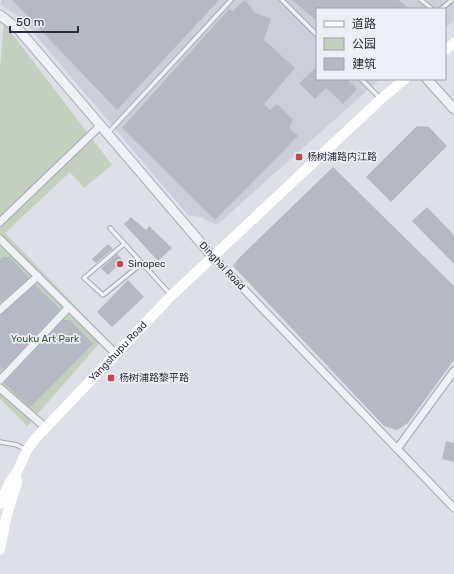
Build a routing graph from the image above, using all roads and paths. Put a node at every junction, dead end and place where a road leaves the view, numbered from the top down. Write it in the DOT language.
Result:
graph roads {
  1 [pos="231,0"];
  2 [pos="282,0"];
  3 [pos="421,0"];
  4 [pos="452,0"];
  5 [pos="431,8"];
  6 [pos="442,8"];
  7 [pos="0,15"];
  8 [pos="316,34"];
  9 [pos="454,43"];
  10 [pos="446,49"];
  11 [pos="361,80"];
  12 [pos="404,80"];
  13 [pos="428,80"];
  14 [pos="381,99"];
  15 [pos="454,109"];
  16 [pos="100,126"];
  17 [pos="107,134"];
  18 [pos="0,222"];
  19 [pos="110,228"];
  20 [pos="0,239"];
  21 [pos="124,244"];
  22 [pos="212,256"];
  23 [pos="141,264"];
  24 [pos="38,276"];
  25 [pos="171,296"];
  26 [pos="69,307"];
  27 [pos="0,310"];
  28 [pos="116,354"];
  29 [pos="454,371"];
  30 [pos="0,380"];
  31 [pos="0,388"];
  32 [pos="46,428"];
  33 [pos="0,442"];
  34 [pos="397,449"];
  35 [pos="27,450"];
  36 [pos="3,501"];
  37 [pos="454,508"];
  38 [pos="0,550"];
  1 -- 17 [label="lane"];
  2 -- 8 [label="lane"];
  3 -- 5 [label="lane"];
  4 -- 6 [label="lane"];
  7 -- 16 [label="street, Dinghai Road"];
  9 -- 10 [label="main road"];
  11 -- 14 [label="lane"];
  12 -- 14 [label="main road, Yangshupu Road"];
  13 -- 15 [label="street"];
  14 -- 22 [label="main road, Yangshupu Road"];
  16 -- 17 [label="street, Dinghai Road"];
  16 -- 18 [label="street"];
  17 -- 22 [label="street, Dinghai Road"];
  19 -- 21 [label="lane"];
  20 -- 24 [label="street"];
  21 -- 23 [label="lane"];
  21 -- 23 [label="lane"];
  22 -- 25 [label="main road, Yangshupu Road"];
  22 -- 34 [label="street, Dinghai Road"];
  23 -- 25 [label="lane"];
  24 -- 26 [label="street"];
  24 -- 27 [label="street"];
  25 -- 28 [label="main road, Yangshupu Road"];
  26 -- 28 [label="street"];
  26 -- 30 [label="street"];
  28 -- 32 [label="main road, Yangshupu Road"];
  29 -- 34 [label="street"];
  31 -- 32 [label="street"];
  32 -- 35 [label="main road, Yangshupu Road"];
  33 -- 35 [label="lane"];
  34 -- 37 [label="street, Dinghai Road"];
  35 -- 36 [label="main road, Yangshupu Road"];
  36 -- 38 [label="main road, Yangshupu Road"];
}
